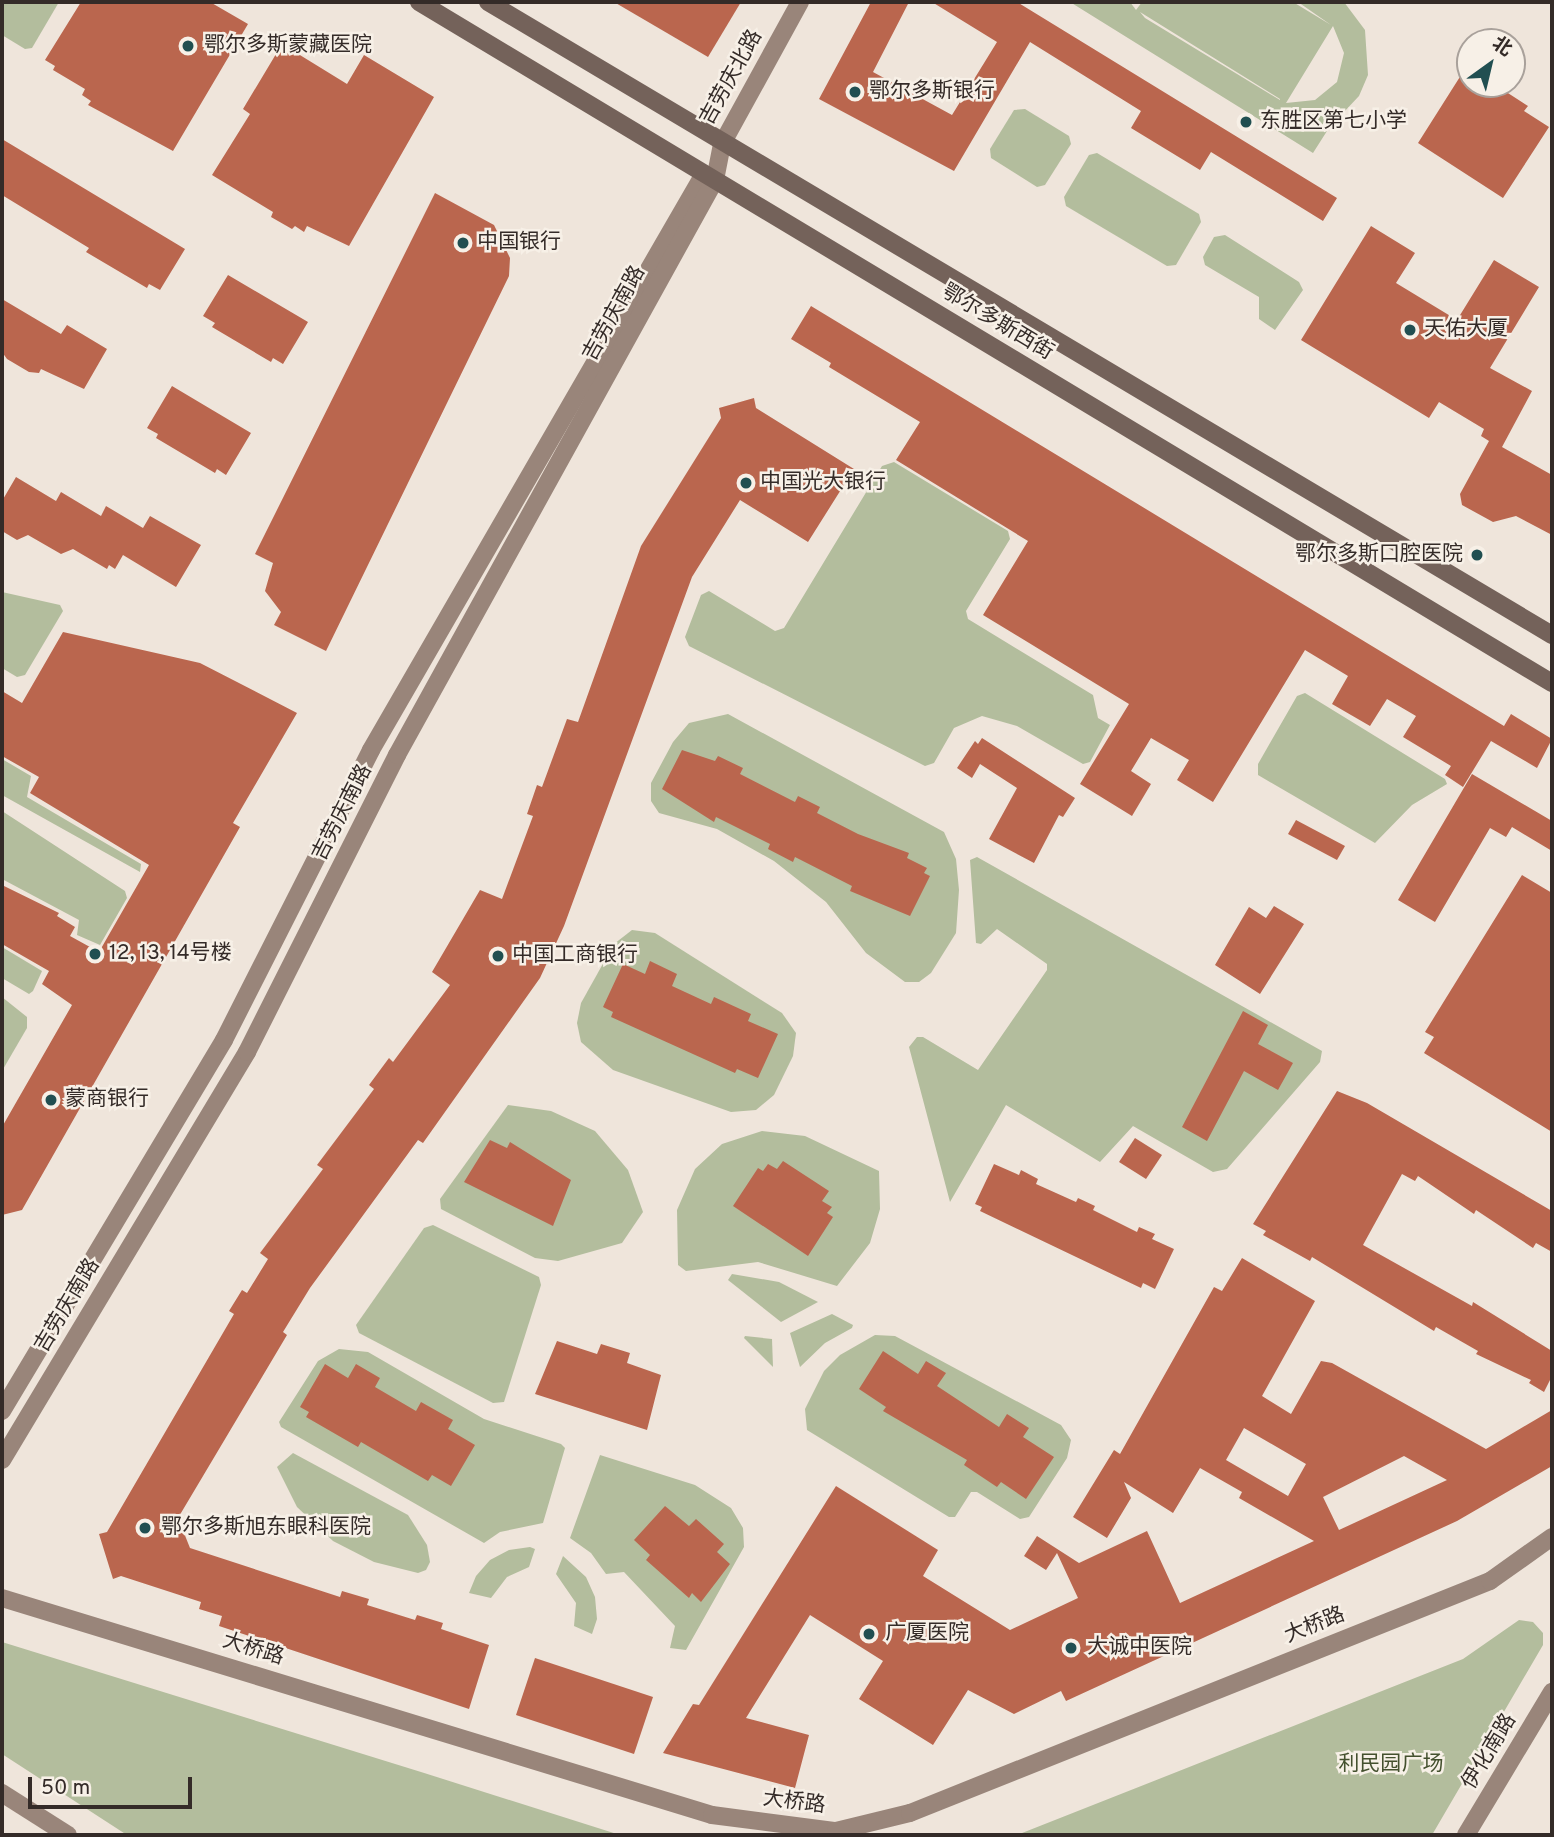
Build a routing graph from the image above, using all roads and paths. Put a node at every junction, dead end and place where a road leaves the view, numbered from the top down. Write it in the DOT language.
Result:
graph roads {
  1 [pos="419,2"];
  2 [pos="488,2"];
  3 [pos="800,2"];
  4 [pos="722,144"];
  5 [pos="710,177"];
  6 [pos="1552,635"];
  7 [pos="1552,683"];
  8 [pos="2,1411"];
  9 [pos="2,1460"];
  10 [pos="1552,1537"];
  11 [pos="2,1598"];
  12 [pos="1552,1692"];
  13 [pos="2,1793"];
  14 [pos="68,1835"];
  15 [pos="1466,1835"];
  1 -- 5 [label="main road, 鄂尔多斯西街"];
  2 -- 4 [label="main road, 鄂尔多斯西街"];
  3 -- 4 [label="main road, 吉劳庆北路"];
  4 -- 5 [label="main road, 吉劳庆北路"];
  4 -- 6 [label="main road, 鄂尔多斯西街"];
  5 -- 7 [label="main road, 鄂尔多斯西街"];
  5 -- 8 [label="main road, 吉劳庆南路"];
  5 -- 9 [label="main road, 吉劳庆南路"];
  10 -- 11 [label="main road, 大桥路"];
  12 -- 15 [label="main road, 伊化南路"];
  13 -- 14 [label="main road"];
}
